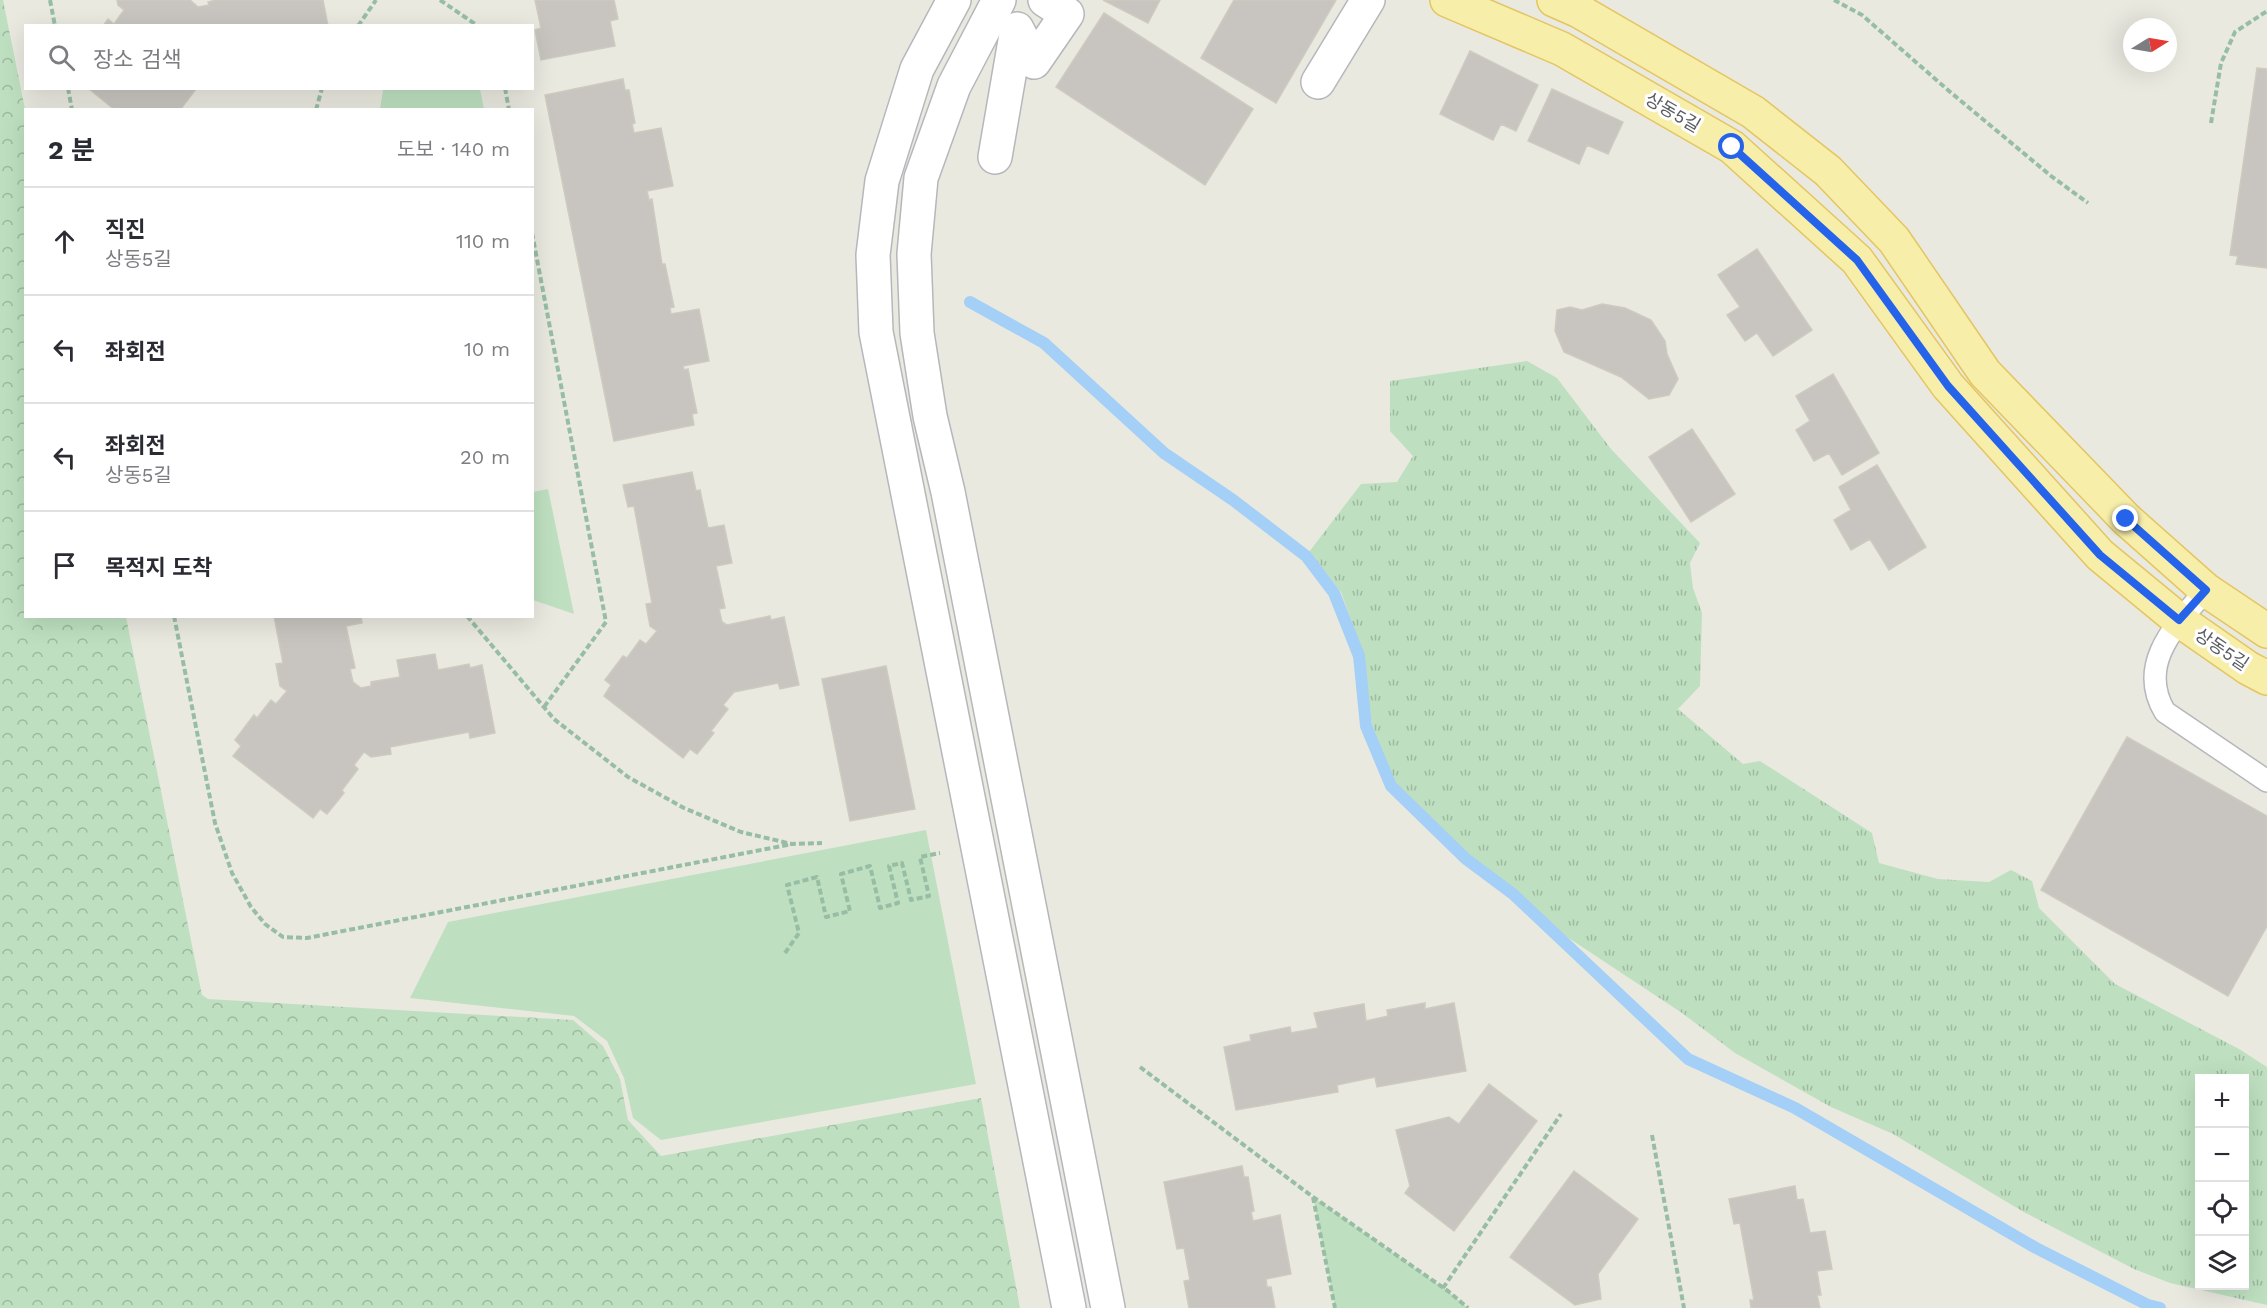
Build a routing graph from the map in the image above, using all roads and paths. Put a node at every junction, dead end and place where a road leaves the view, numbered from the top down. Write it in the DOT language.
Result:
graph roads {
  1 [pos="50,0"];
  2 [pos="376,0"];
  3 [pos="440,0"];
  4 [pos="954,0"];
  5 [pos="999,0"];
  6 [pos="1045,0"];
  7 [pos="1368,0"];
  8 [pos="1448,0"];
  9 [pos="1554,0"];
  10 [pos="1834,0"];
  11 [pos="2267,10"];
  12 [pos="55,24"];
  13 [pos="359,24"];
  14 [pos="475,24"];
  15 [pos="1318,81"];
  16 [pos="68,90"];
  17 [pos="321,90"];
  18 [pos="505,90"];
  19 [pos="72,108"];
  20 [pos="317,108"];
  21 [pos="509,108"];
  22 [pos="2211,123"];
  23 [pos="995,157"];
  24 [pos="2088,203"];
  25 [pos="534,244"];
  26 [pos="2206,590"];
  27 [pos="174,618"];
  28 [pos="469,618"];
  29 [pos="2179,620"];
  30 [pos="2267,631"];
  31 [pos="2267,678"];
  32 [pos="544,707"];
  33 [pos="2267,781"];
  34 [pos="822,843"];
  35 [pos="792,844"];
  36 [pos="946,851"];
  37 [pos="785,953"];
  38 [pos="1140,1067"];
  39 [pos="1561,1114"];
  40 [pos="1652,1135"];
  41 [pos="1313,1197"];
  42 [pos="1443,1288"];
  43 [pos="1069,1308"];
  44 [pos="1108,1308"];
  45 [pos="1335,1308"];
  46 [pos="1468,1308"];
  47 [pos="1684,1308"];
  1 -- 12 [label="path"];
  2 -- 13 [label="path"];
  3 -- 14 [label="path"];
  4 -- 43 [label="street"];
  5 -- 44 [label="street"];
  6 -- 23 [label="street"];
  7 -- 15 [label="street"];
  8 -- 29 [label="main road, 상동5길"];
  9 -- 26 [label="main road"];
  10 -- 24 [label="path"];
  11 -- 22 [label="path"];
  16 -- 19 [label="path"];
  17 -- 20 [label="path"];
  18 -- 21 [label="path"];
  25 -- 32 [label="path"];
  26 -- 29 [label="lane"];
  26 -- 30 [label="main road"];
  27 -- 35 [label="path"];
  28 -- 32 [label="path"];
  29 -- 31 [label="main road, 상동5길"];
  29 -- 33 [label="lane"];
  32 -- 35 [label="path"];
  34 -- 35 [label="path"];
  36 -- 37 [label="path"];
  38 -- 41 [label="path"];
  39 -- 42 [label="path"];
  40 -- 47 [label="path"];
  41 -- 42 [label="path"];
  41 -- 45 [label="path"];
  42 -- 46 [label="path"];
}
